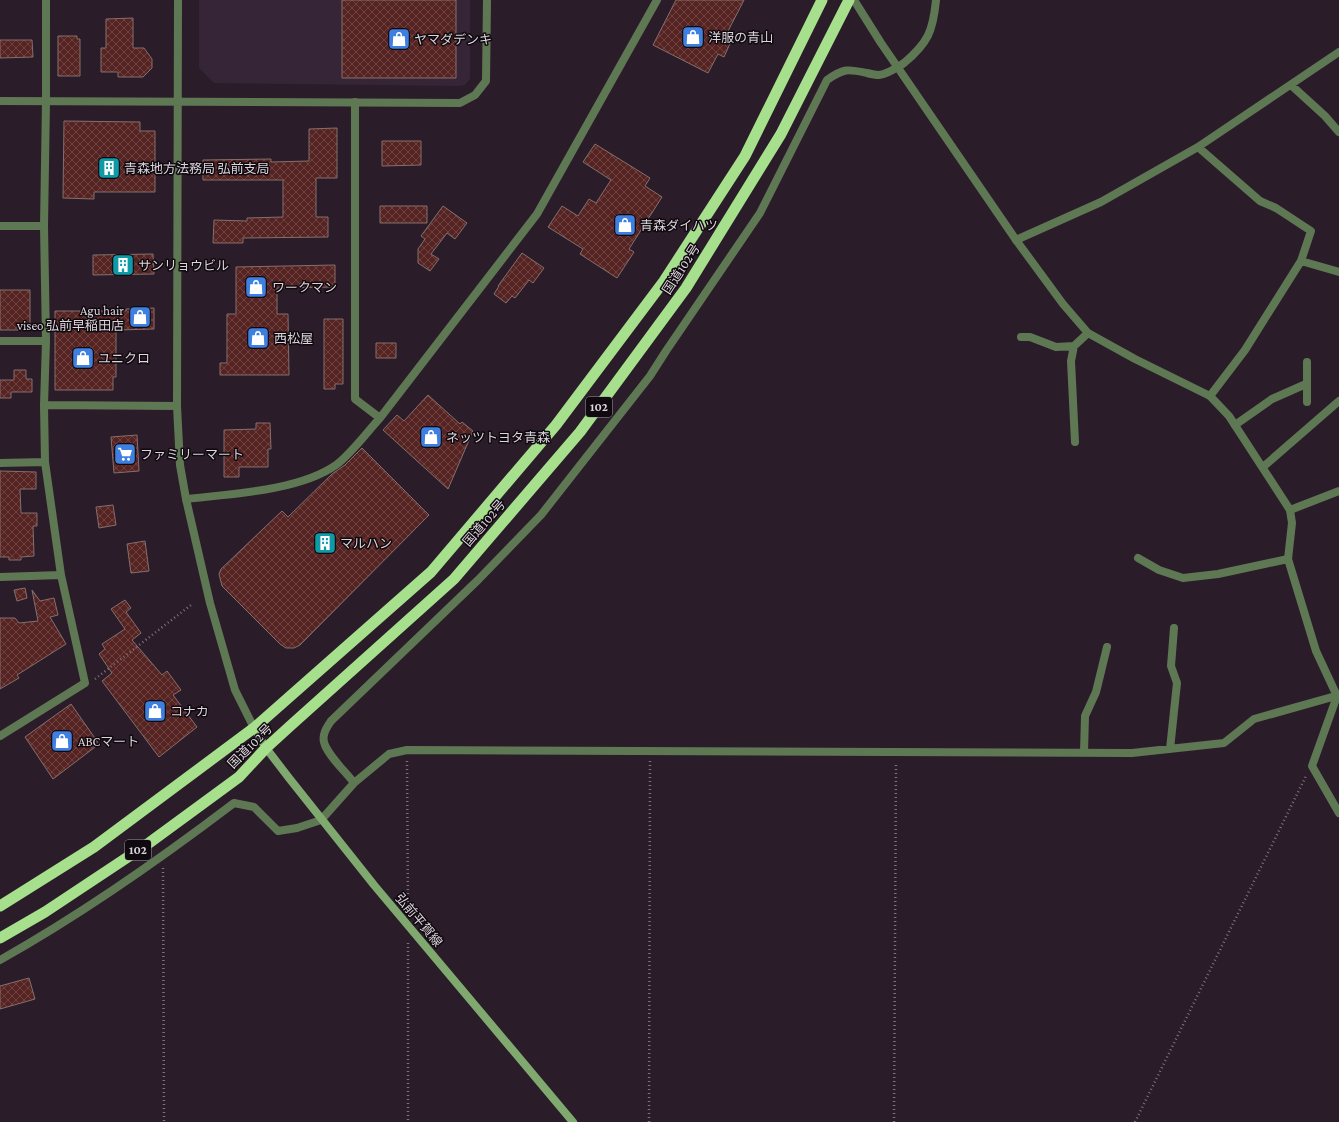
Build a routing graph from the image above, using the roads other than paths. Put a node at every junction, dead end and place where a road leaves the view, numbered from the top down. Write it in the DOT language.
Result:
graph roads {
  1 [pos="46,0"];
  2 [pos="178,0"];
  3 [pos="487,0"];
  4 [pos="656,0"];
  5 [pos="822,0"];
  6 [pos="849,0"];
  7 [pos="854,0"];
  8 [pos="936,0"];
  9 [pos="1339,52"];
  10 [pos="898,67"];
  11 [pos="1291,85"];
  12 [pos="0,101"];
  13 [pos="46,101"];
  14 [pos="177,102"];
  15 [pos="355,102"];
  16 [pos="1339,132"];
  17 [pos="1198,148"];
  18 [pos="0,226"];
  19 [pos="44,226"];
  20 [pos="1016,240"];
  21 [pos="1301,261"];
  22 [pos="1339,272"];
  23 [pos="1088,333"];
  24 [pos="1021,337"];
  25 [pos="0,341"];
  26 [pos="46,341"];
  27 [pos="1074,346"];
  28 [pos="1306,362"];
  29 [pos="1306,384"];
  30 [pos="1210,396"];
  31 [pos="1339,401"];
  32 [pos="1307,402"];
  33 [pos="44,405"];
  34 [pos="177,406"];
  35 [pos="380,418"];
  36 [pos="1235,425"];
  37 [pos="1075,442"];
  38 [pos="45,462"];
  39 [pos="0,463"];
  40 [pos="1263,467"];
  41 [pos="1339,491"];
  42 [pos="186,499"];
  43 [pos="1290,510"];
  44 [pos="1138,558"];
  45 [pos="1288,559"];
  46 [pos="61,575"];
  47 [pos="0,577"];
  48 [pos="1174,628"];
  49 [pos="1107,647"];
  50 [pos="1338,696"];
  51 [pos="254,728"];
  52 [pos="0,736"];
  53 [pos="266,748"];
  54 [pos="1170,749"];
  55 [pos="1084,753"];
  56 [pos="354,783"];
  57 [pos="1339,813"];
  58 [pos="321,820"];
  59 [pos="0,906"];
  60 [pos="0,938"];
  61 [pos="0,960"];
  62 [pos="573,1122"];
  1 -- 13 [label="street"];
  2 -- 14 [label="street"];
  3 -- 15 [label="street"];
  4 -- 35 [label="street"];
  5 -- 51 [label="highway, 国道102号 / 102"];
  6 -- 53 [label="highway, 国道102号 / 102"];
  7 -- 10 [label="street"];
  8 -- 10 [label="street"];
  9 -- 11 [label="street"];
  10 -- 20 [label="street"];
  10 -- 56 [label="street"];
  11 -- 16 [label="street"];
  11 -- 17 [label="street"];
  12 -- 13 [label="street"];
  13 -- 14 [label="street"];
  13 -- 19 [label="street"];
  14 -- 15 [label="street"];
  14 -- 34 [label="street"];
  15 -- 35 [label="street"];
  17 -- 20 [label="street"];
  17 -- 21 [label="street"];
  18 -- 19 [label="street"];
  19 -- 26 [label="street"];
  20 -- 23 [label="street"];
  21 -- 22 [label="street"];
  21 -- 30 [label="street"];
  23 -- 27 [label="street"];
  23 -- 30 [label="street"];
  24 -- 27 [label="street"];
  25 -- 26 [label="street"];
  26 -- 33 [label="street"];
  27 -- 37 [label="street"];
  28 -- 29 [label="street"];
  29 -- 32 [label="street"];
  29 -- 36 [label="street"];
  30 -- 36 [label="street"];
  31 -- 40 [label="street"];
  33 -- 34 [label="street"];
  33 -- 38 [label="street"];
  34 -- 42 [label="street"];
  35 -- 42 [label="street"];
  36 -- 40 [label="street"];
  38 -- 39 [label="street"];
  38 -- 46 [label="street"];
  40 -- 43 [label="street"];
  41 -- 43 [label="street"];
  42 -- 51 [label="street"];
  43 -- 45 [label="street"];
  44 -- 45 [label="street"];
  45 -- 50 [label="street"];
  46 -- 47 [label="street"];
  46 -- 52 [label="street"];
  48 -- 54 [label="street"];
  49 -- 55 [label="street"];
  50 -- 54 [label="street"];
  50 -- 57 [label="street"];
  51 -- 53 [label="main road, 弘前平賀線"];
  51 -- 59 [label="highway, 国道102号 / 102"];
  53 -- 58 [label="main road, 弘前平賀線"];
  53 -- 60 [label="highway, 国道102号 / 102"];
  54 -- 55 [label="street"];
  55 -- 56 [label="street"];
  56 -- 58 [label="street"];
  58 -- 61 [label="street"];
  58 -- 62 [label="main road, 弘前平賀線"];
}
